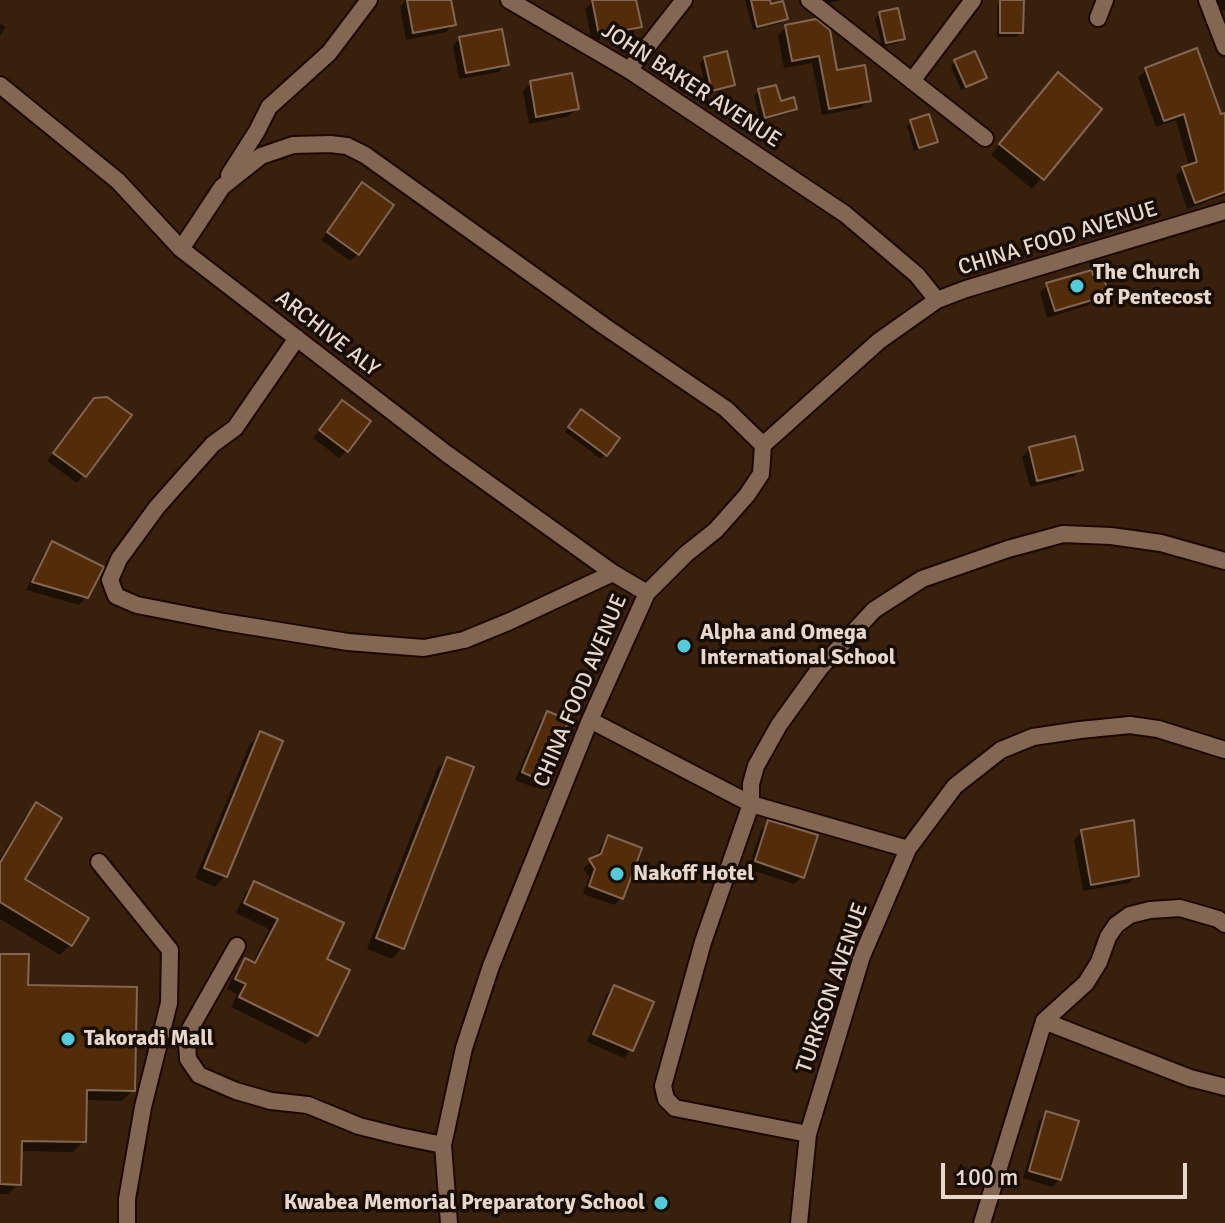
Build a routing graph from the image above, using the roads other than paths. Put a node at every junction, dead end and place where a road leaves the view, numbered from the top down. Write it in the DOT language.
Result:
graph roads {
  1 [pos="369,0"];
  2 [pos="509,0"];
  3 [pos="684,0"];
  4 [pos="809,0"];
  5 [pos="973,0"];
  6 [pos="1105,0"];
  7 [pos="1207,0"];
  8 [pos="1098,18"];
  9 [pos="1225,47"];
  10 [pos="629,70"];
  11 [pos="912,81"];
  12 [pos="0,85"];
  13 [pos="985,138"];
  14 [pos="222,187"];
  15 [pos="1225,211"];
  16 [pos="181,249"];
  17 [pos="937,300"];
  18 [pos="297,338"];
  19 [pos="763,445"];
  20 [pos="1225,561"];
  21 [pos="613,573"];
  22 [pos="647,593"];
  23 [pos="590,720"];
  24 [pos="1225,750"];
  25 [pos="751,804"];
  26 [pos="908,849"];
  27 [pos="99,862"];
  28 [pos="1225,924"];
  29 [pos="237,946"];
  30 [pos="1044,1021"];
  31 [pos="1225,1087"];
  32 [pos="808,1134"];
  33 [pos="443,1145"];
  34 [pos="127,1223"];
  35 [pos="449,1223"];
  36 [pos="799,1223"];
  37 [pos="982,1223"];
  1 -- 14 [label="street"];
  2 -- 10 [label="street, JOHN BAKER AVENUE"];
  3 -- 10 [label="street"];
  4 -- 11 [label="street"];
  5 -- 11 [label="street"];
  6 -- 8 [label="street"];
  7 -- 9 [label="street"];
  10 -- 17 [label="street, JOHN BAKER AVENUE"];
  11 -- 13 [label="street"];
  12 -- 16 [label="street, ARCHIVE ALY"];
  14 -- 16 [label="street"];
  14 -- 19 [label="street"];
  15 -- 17 [label="street, CHINA FOOD AVENUE"];
  16 -- 18 [label="street, ARCHIVE ALY"];
  17 -- 19 [label="street, CHINA FOOD AVENUE"];
  18 -- 21 [label="street, ARCHIVE ALY"];
  18 -- 21 [label="street"];
  19 -- 22 [label="street, CHINA FOOD AVENUE"];
  20 -- 25 [label="street"];
  21 -- 22 [label="street, ARCHIVE ALY"];
  22 -- 23 [label="street, CHINA FOOD AVENUE"];
  23 -- 25 [label="street"];
  23 -- 33 [label="street, CHINA FOOD AVENUE"];
  24 -- 26 [label="street, TURKSON AVENUE"];
  25 -- 26 [label="street"];
  25 -- 32 [label="street"];
  26 -- 32 [label="street, TURKSON AVENUE"];
  27 -- 34 [label="street"];
  28 -- 30 [label="street"];
  29 -- 33 [label="street"];
  30 -- 31 [label="street"];
  30 -- 37 [label="street"];
  32 -- 36 [label="street, TURKSON AVENUE"];
  33 -- 35 [label="street, CHINA FOOD AVENUE"];
}
